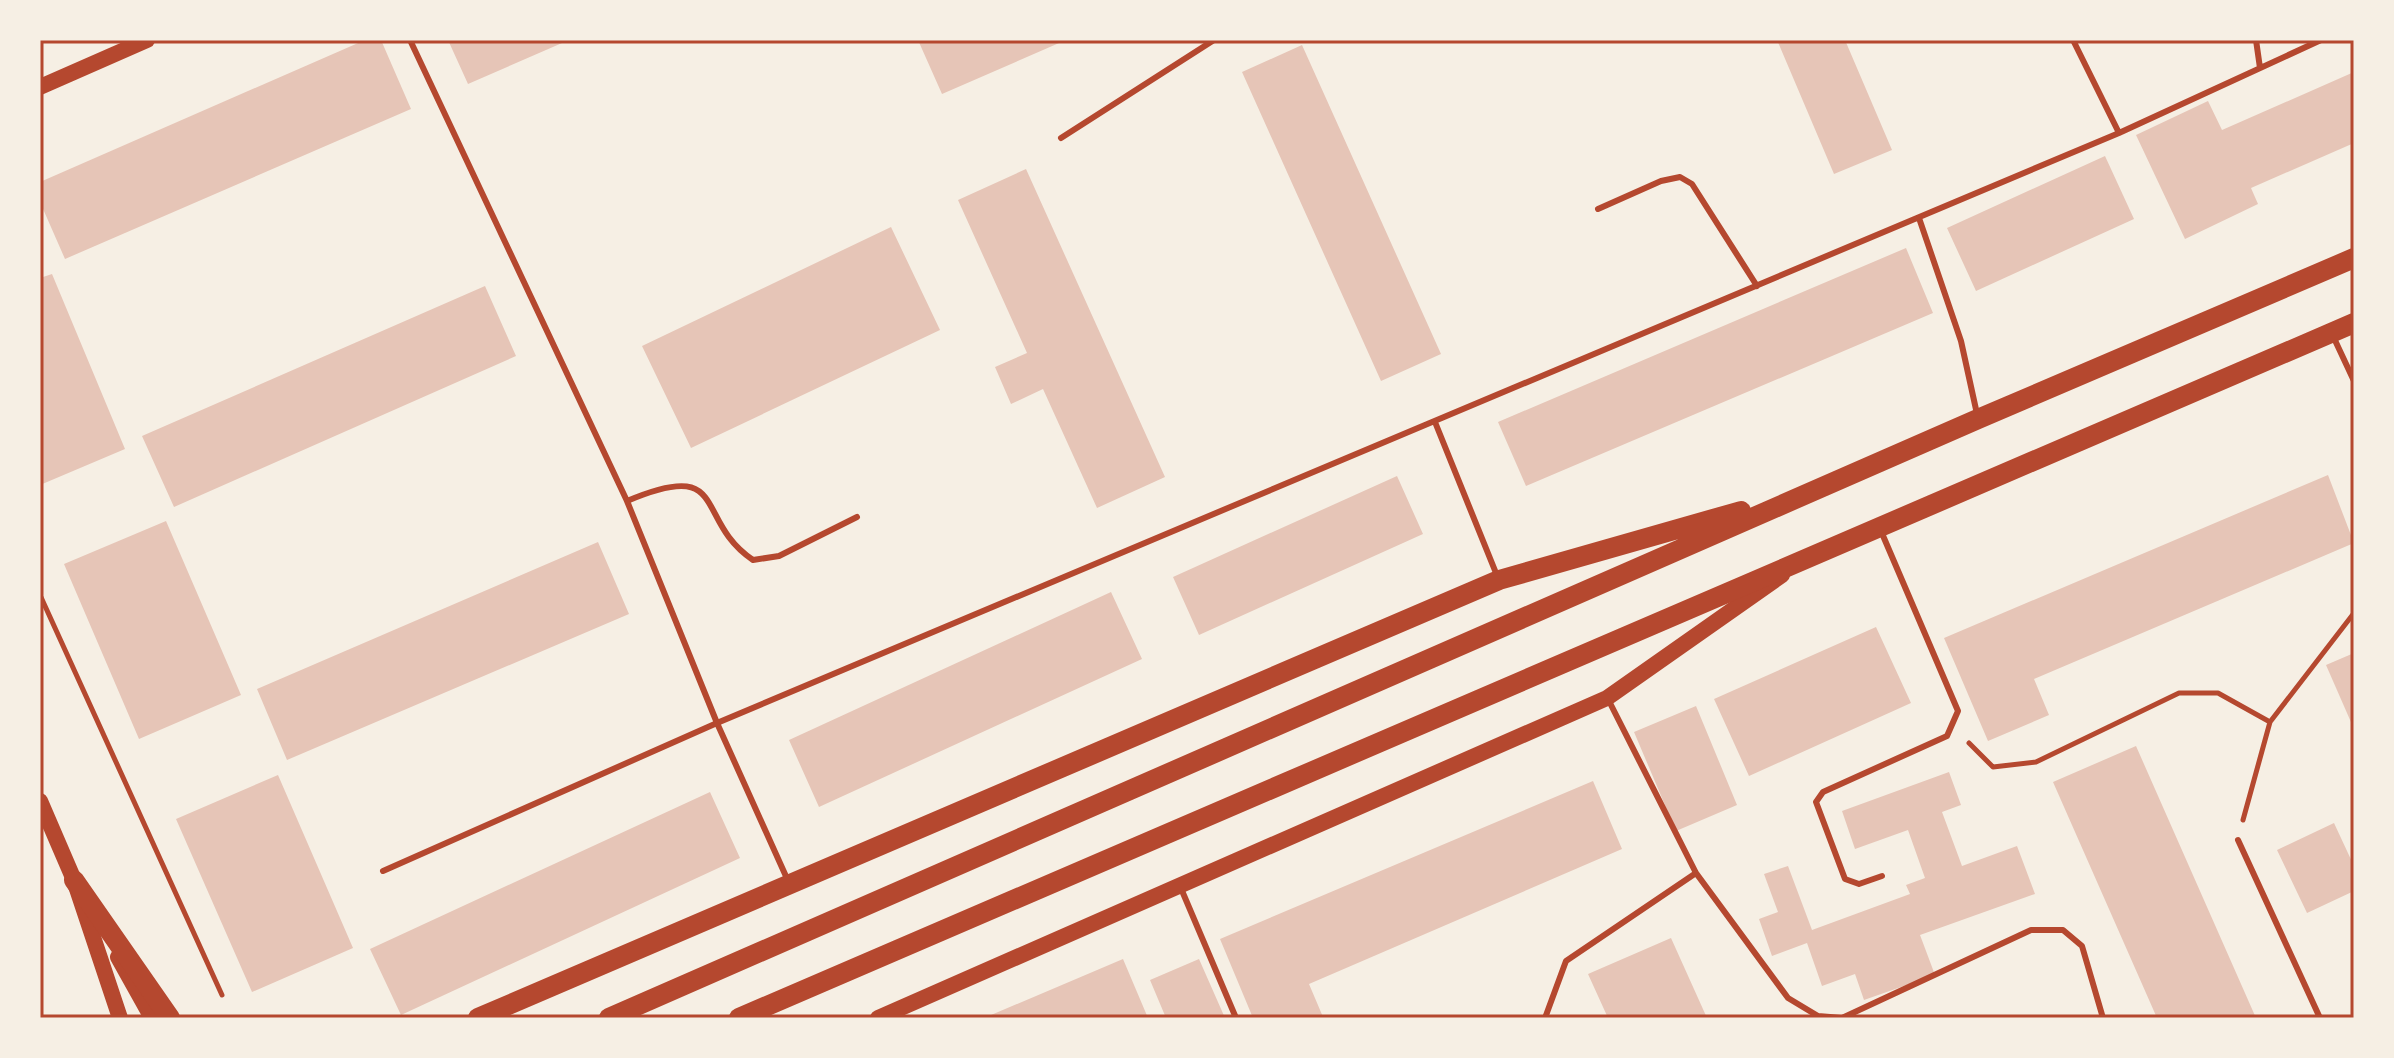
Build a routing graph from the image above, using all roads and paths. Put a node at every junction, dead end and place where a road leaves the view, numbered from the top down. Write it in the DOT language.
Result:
graph roads {
  1 [pos="147,40"];
  2 [pos="410,40"];
  3 [pos="1214,40"];
  4 [pos="2073,40"];
  5 [pos="2256,40"];
  6 [pos="2321,40"];
  7 [pos="2260,68"];
  8 [pos="40,87"];
  9 [pos="2119,133"];
  10 [pos="1061,138"];
  11 [pos="1598,209"];
  12 [pos="1919,218"];
  13 [pos="2354,258"];
  14 [pos="1757,286"];
  15 [pos="2354,323"];
  16 [pos="2332,333"];
  17 [pos="2354,381"];
  18 [pos="1978,419"];
  19 [pos="1435,422"];
  20 [pos="1818,489"];
  21 [pos="627,501"];
  22 [pos="857,517"];
  23 [pos="1879,528"];
  24 [pos="1804,560"];
  25 [pos="1499,580"];
  26 [pos="40,595"];
  27 [pos="2354,613"];
  28 [pos="1607,698"];
  29 [pos="2270,722"];
  30 [pos="717,723"];
  31 [pos="1952,726"];
  32 [pos="40,801"];
  33 [pos="2238,840"];
  34 [pos="383,871"];
  35 [pos="1696,873"];
  36 [pos="1882,876"];
  37 [pos="74,880"];
  38 [pos="790,886"];
  39 [pos="1180,886"];
  40 [pos="222,995"];
  41 [pos="1819,1017"];
  42 [pos="120,1018"];
  43 [pos="152,1018"];
  44 [pos="170,1018"];
  45 [pos="478,1018"];
  46 [pos="609,1018"];
  47 [pos="739,1018"];
  48 [pos="878,1018"];
  49 [pos="1236,1018"];
  50 [pos="1545,1018"];
  51 [pos="2103,1018"];
  52 [pos="2320,1018"];
  1 -- 8 [label="main road"];
  2 -- 21 [label="lane"];
  3 -- 10 [label="lane"];
  4 -- 9 [label="lane"];
  5 -- 7 [label="lane"];
  6 -- 7 [label="lane"];
  7 -- 9 [label="lane"];
  9 -- 12 [label="lane"];
  11 -- 14 [label="lane"];
  12 -- 14 [label="lane"];
  12 -- 18 [label="lane"];
  13 -- 18 [label="main road"];
  14 -- 19 [label="lane"];
  15 -- 16 [label="main road"];
  16 -- 17 [label="lane"];
  16 -- 23 [label="main road"];
  18 -- 20 [label="main road"];
  19 -- 25 [label="lane"];
  19 -- 30 [label="lane"];
  20 -- 25 [label="main road"];
  20 -- 46 [label="main road"];
  21 -- 22 [label="lane"];
  21 -- 30 [label="lane"];
  23 -- 24 [label="main road"];
  23 -- 31 [label="lane"];
  24 -- 28 [label="main road"];
  24 -- 47 [label="main road"];
  25 -- 38 [label="main road"];
  26 -- 40 [label="path"];
  27 -- 29 [label="path"];
  28 -- 35 [label="lane"];
  28 -- 39 [label="main road"];
  29 -- 31 [label="path"];
  29 -- 33 [label="path"];
  30 -- 34 [label="lane"];
  30 -- 38 [label="lane"];
  31 -- 36 [label="lane"];
  32 -- 37 [label="main road"];
  33 -- 52 [label="lane"];
  35 -- 41 [label="lane"];
  35 -- 50 [label="lane"];
  37 -- 42 [label="main road"];
  37 -- 43 [label="main road"];
  37 -- 44 [label="main road"];
  38 -- 45 [label="main road"];
  39 -- 48 [label="main road"];
  39 -- 49 [label="lane"];
  41 -- 51 [label="lane"];
}
